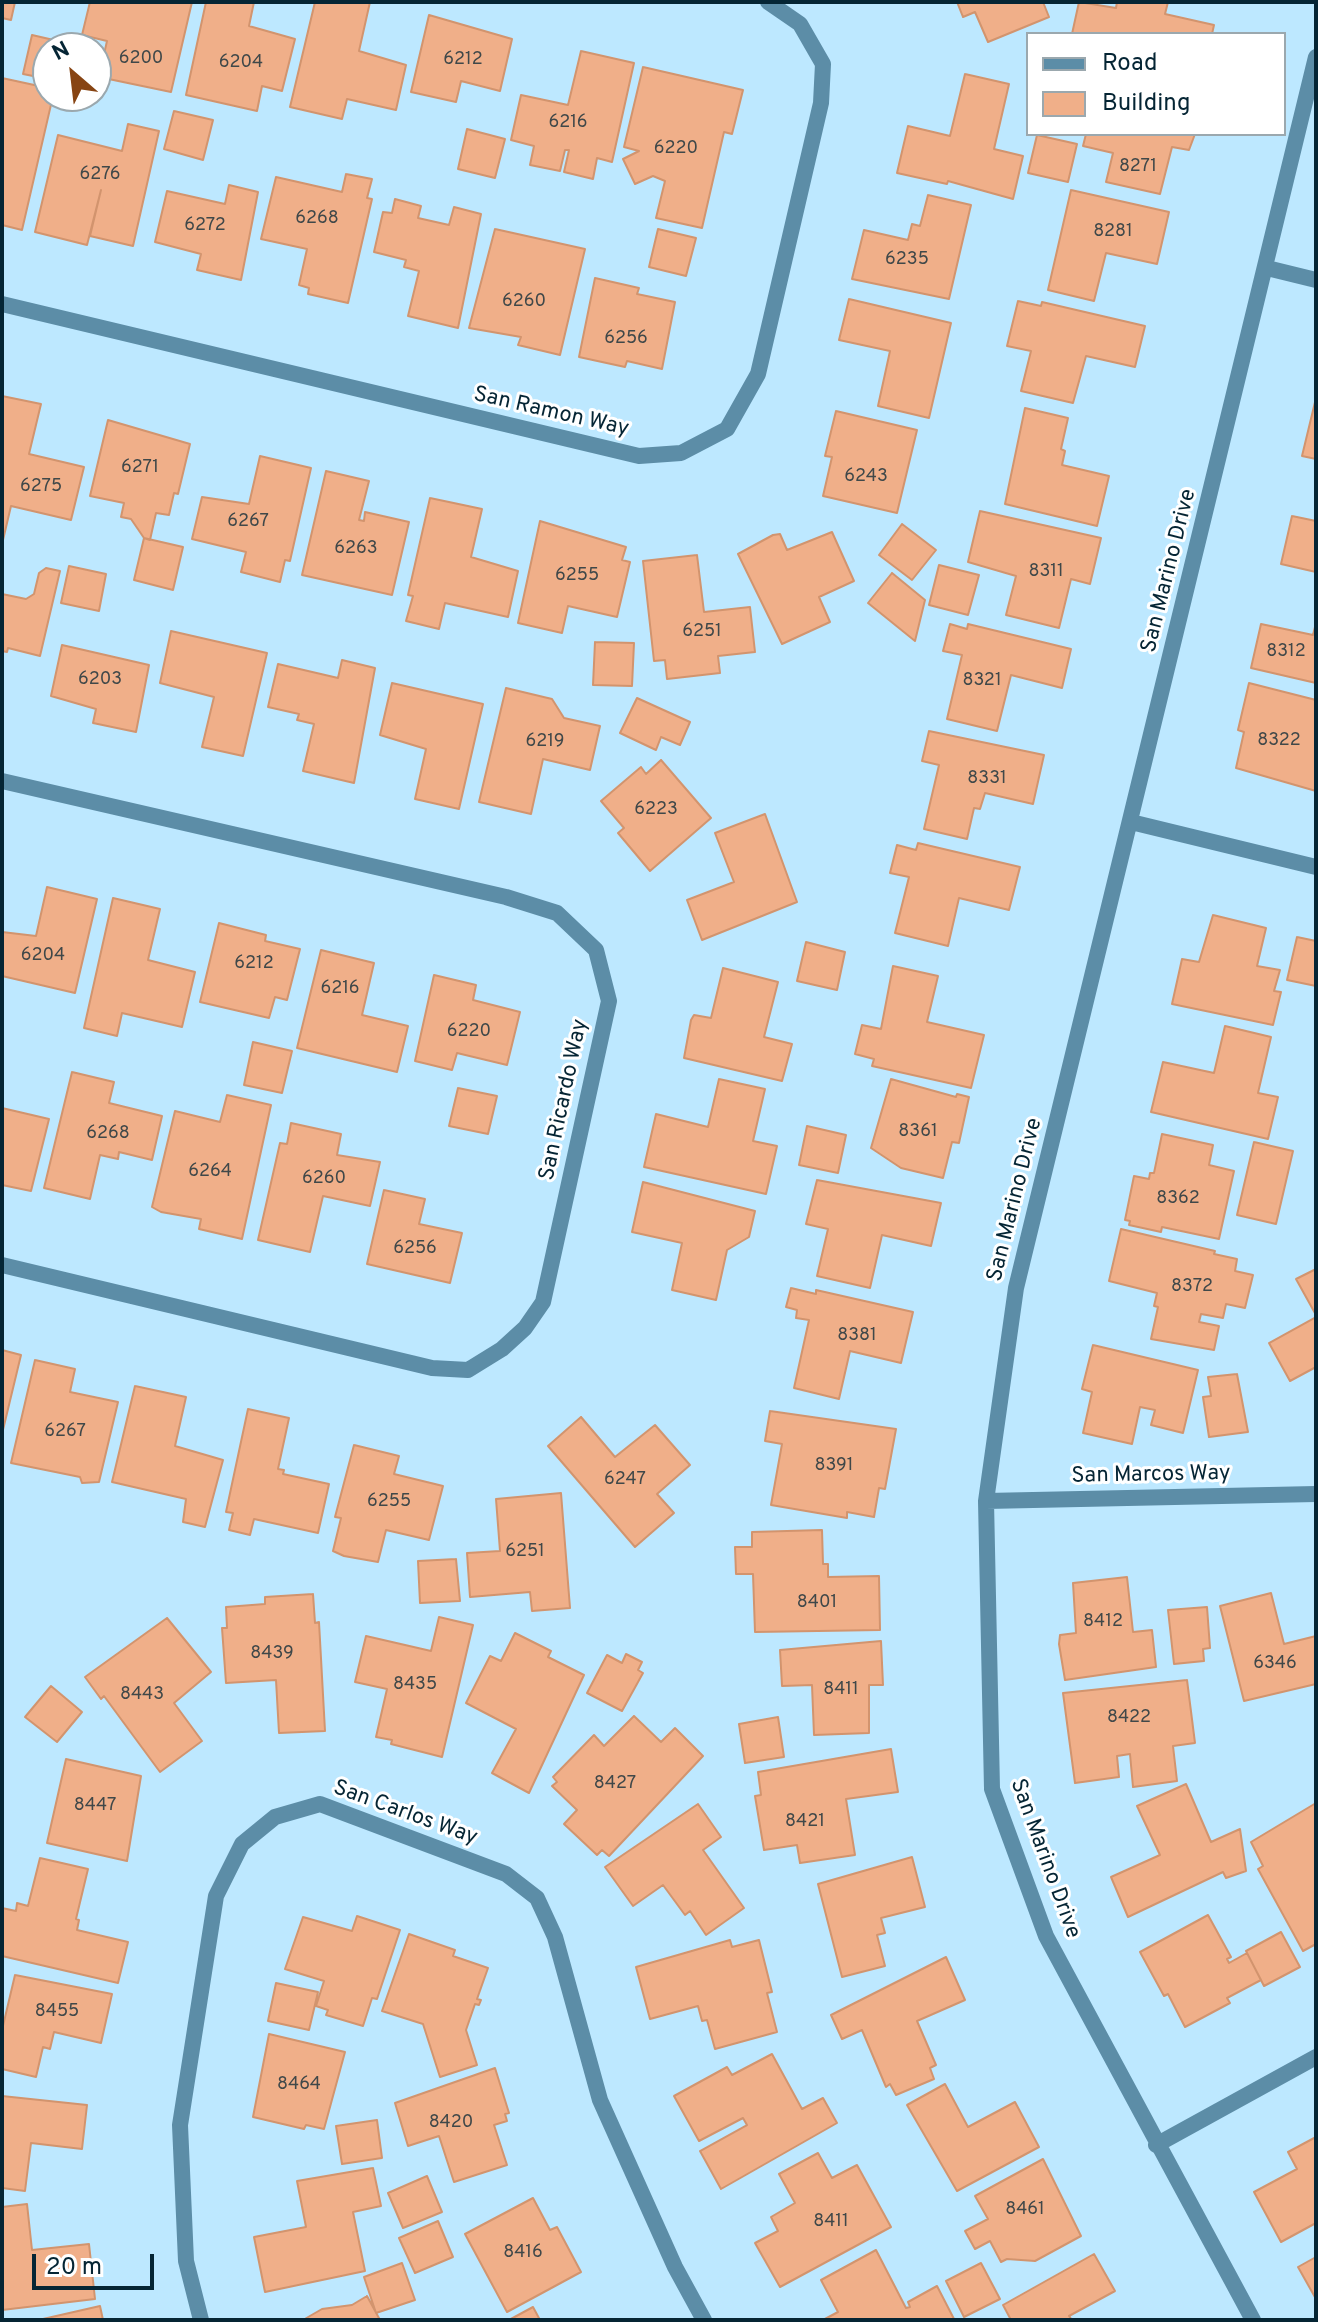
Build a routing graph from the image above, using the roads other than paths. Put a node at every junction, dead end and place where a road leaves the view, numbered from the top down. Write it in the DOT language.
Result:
graph roads {
  1 [pos="768,2"];
  2 [pos="1316,57"];
  3 [pos="1267,268"];
  4 [pos="1316,280"];
  5 [pos="2,304"];
  6 [pos="2,781"];
  7 [pos="1131,822"];
  8 [pos="1316,867"];
  9 [pos="2,1265"];
  10 [pos="1316,1494"];
  11 [pos="986,1501"];
  12 [pos="1316,2057"];
  13 [pos="1156,2145"];
  14 [pos="201,2320"];
  15 [pos="704,2320"];
  16 [pos="1253,2320"];
  1 -- 5 [label="street, San Ramon Way"];
  2 -- 3 [label="street, San Marino Drive"];
  3 -- 4 [label="street"];
  3 -- 7 [label="street, San Marino Drive"];
  6 -- 9 [label="street, San Ricardo Way"];
  7 -- 8 [label="street"];
  7 -- 11 [label="street, San Marino Drive"];
  10 -- 11 [label="street, San Marcos Way"];
  11 -- 13 [label="street, San Marino Drive"];
  12 -- 13 [label="street"];
  13 -- 16 [label="street, San Marino Drive"];
  14 -- 15 [label="street, San Carlos Way"];
}
